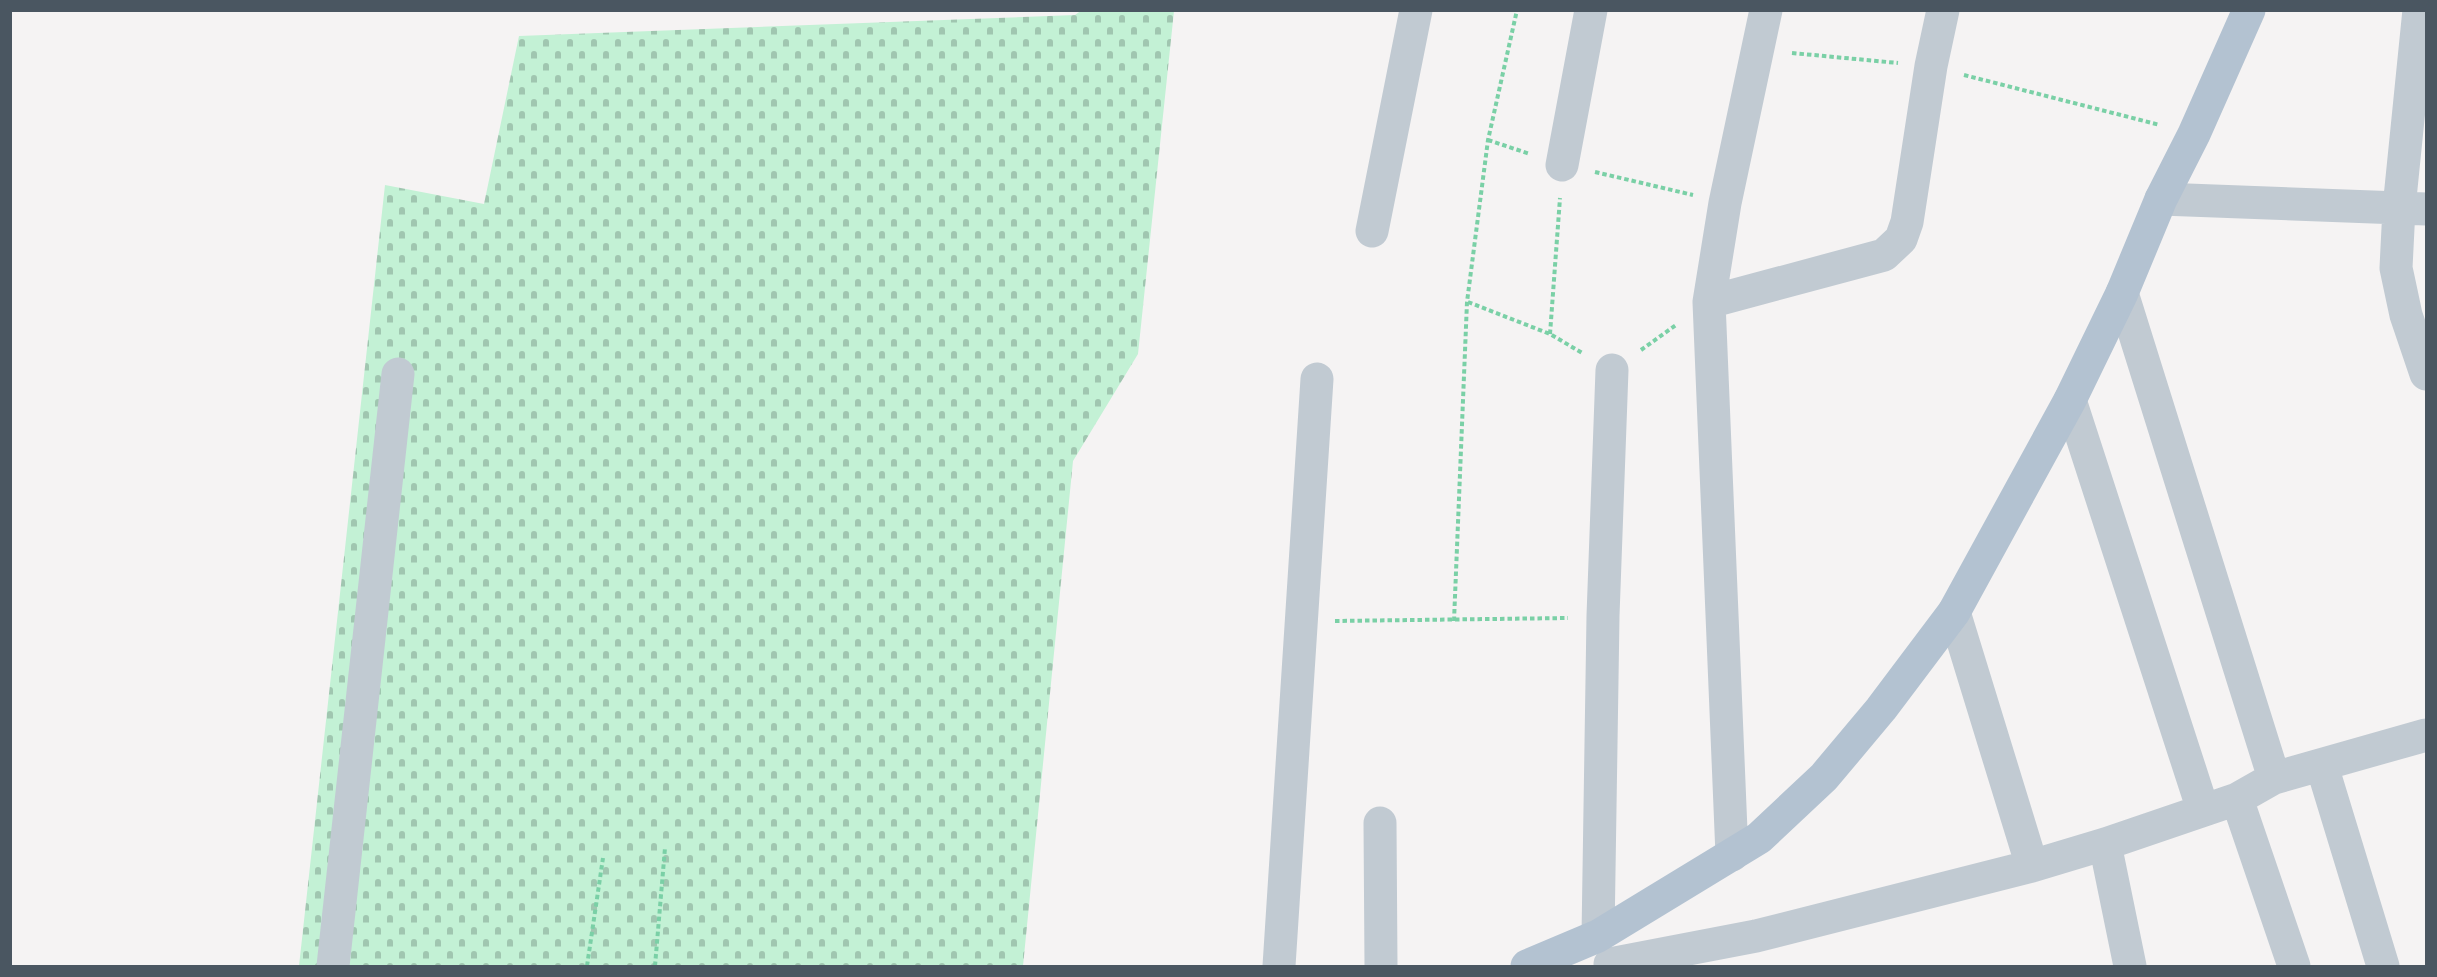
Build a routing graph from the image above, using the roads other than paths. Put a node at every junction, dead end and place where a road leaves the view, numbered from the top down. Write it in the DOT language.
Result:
graph roads {
  1 [pos="1416,10"];
  2 [pos="1591,10"];
  3 [pos="1766,10"];
  4 [pos="1943,10"];
  5 [pos="2249,10"];
  6 [pos="2419,10"];
  7 [pos="1563,165"];
  8 [pos="2161,199"];
  9 [pos="2413,208"];
  10 [pos="1372,231"];
  11 [pos="2121,293"];
  12 [pos="1709,302"];
  13 [pos="1612,370"];
  14 [pos="398,374"];
  15 [pos="2427,374"];
  16 [pos="1317,379"];
  17 [pos="2070,400"];
  18 [pos="1954,612"];
  19 [pos="2427,735"];
  20 [pos="2322,766"];
  21 [pos="2274,778"];
  22 [pos="2237,799"];
  23 [pos="2204,810"];
  24 [pos="1380,823"];
  25 [pos="2105,844"];
  26 [pos="1732,855"];
  27 [pos="2032,866"];
  28 [pos="1606,949"];
  29 [pos="1703,956"];
  30 [pos="333,966"];
  31 [pos="1279,966"];
  32 [pos="1381,966"];
  33 [pos="1527,966"];
  34 [pos="2130,966"];
  35 [pos="2294,966"];
  36 [pos="2383,966"];
  1 -- 10 [label="street"];
  2 -- 7 [label="street"];
  3 -- 12 [label="street"];
  4 -- 12 [label="street"];
  5 -- 8 [label="main road"];
  6 -- 9 [label="street"];
  8 -- 9 [label="street"];
  8 -- 11 [label="main road"];
  9 -- 15 [label="street"];
  11 -- 17 [label="main road"];
  11 -- 21 [label="street"];
  12 -- 26 [label="street"];
  13 -- 28 [label="street"];
  14 -- 30 [label="street"];
  16 -- 31 [label="street"];
  17 -- 18 [label="main road"];
  17 -- 23 [label="street"];
  18 -- 26 [label="main road"];
  18 -- 27 [label="street"];
  19 -- 20 [label="street"];
  20 -- 21 [label="street"];
  20 -- 36 [label="street"];
  21 -- 22 [label="street"];
  22 -- 23 [label="street"];
  22 -- 35 [label="street"];
  23 -- 25 [label="street"];
  24 -- 32 [label="street"];
  25 -- 27 [label="street"];
  25 -- 34 [label="street"];
  26 -- 28 [label="main road"];
  27 -- 29 [label="street"];
  28 -- 29 [label="street"];
  28 -- 33 [label="main road"];
}
